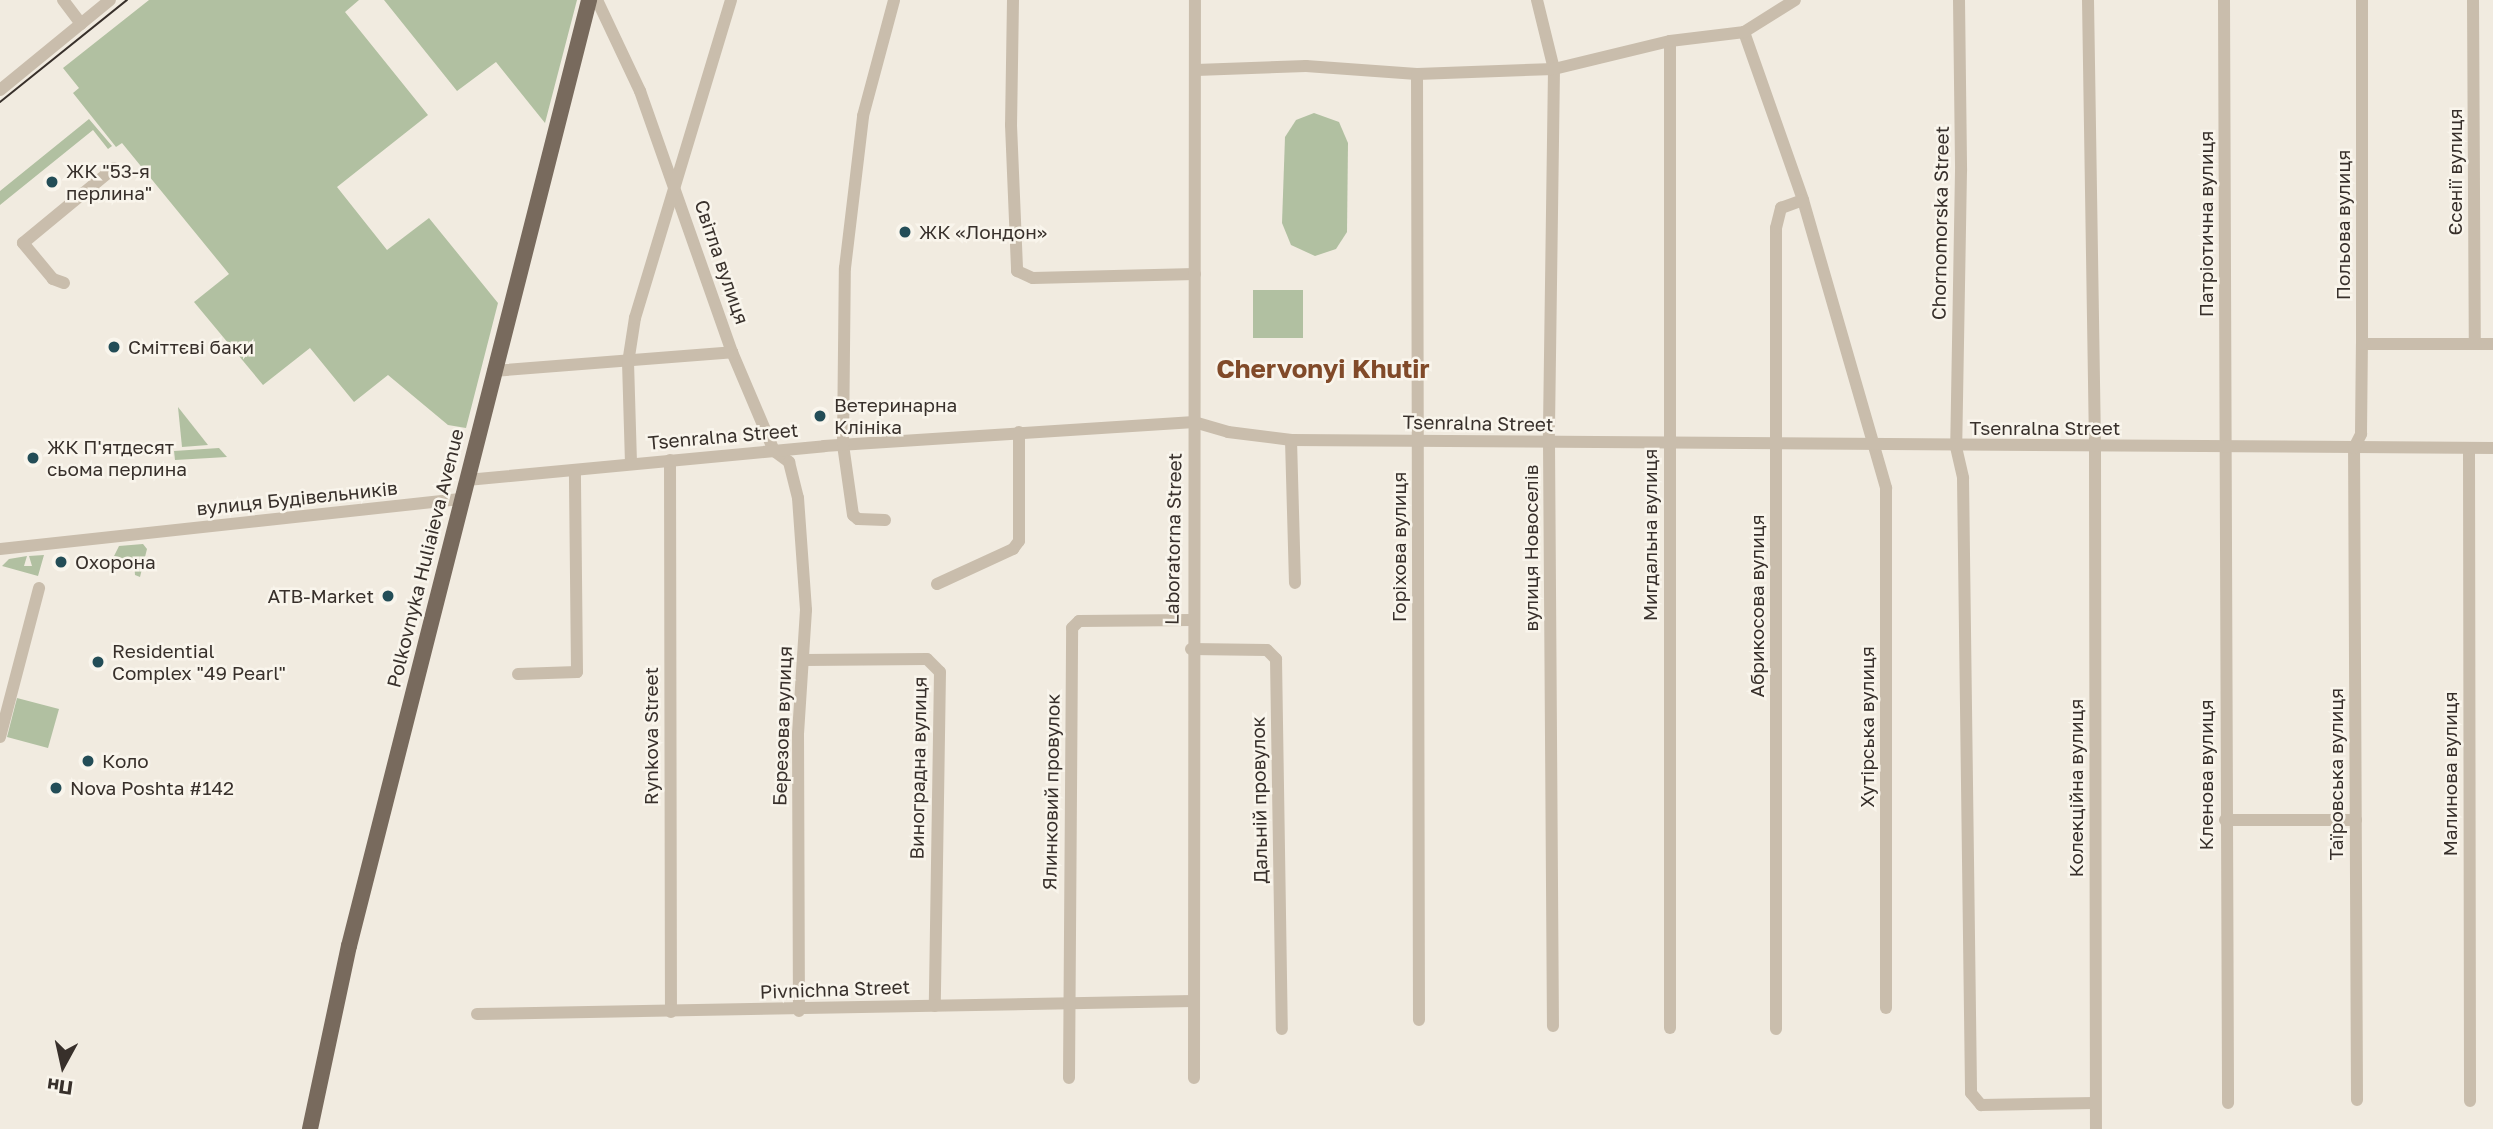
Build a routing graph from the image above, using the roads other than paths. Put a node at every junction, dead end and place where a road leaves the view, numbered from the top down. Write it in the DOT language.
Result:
graph roads {
  1 [pos="63,0"];
  2 [pos="110,0"];
  3 [pos="589,0"];
  4 [pos="597,0"];
  5 [pos="731,0"];
  6 [pos="894,0"];
  7 [pos="1013,0"];
  8 [pos="1195,0"];
  9 [pos="1537,0"];
  10 [pos="1795,0"];
  11 [pos="1958,0"];
  12 [pos="2088,0"];
  13 [pos="2224,0"];
  14 [pos="2362,0"];
  15 [pos="2473,0"];
  16 [pos="81,24"];
  17 [pos="1744,32"];
  18 [pos="1670,41"];
  19 [pos="1554,69"];
  20 [pos="1196,70"];
  21 [pos="1417,74"];
  22 [pos="0,90"];
  23 [pos="114,169"];
  24 [pos="677,188"];
  25 [pos="1803,200"];
  26 [pos="1195,274"];
  27 [pos="64,283"];
  28 [pos="2362,344"];
  29 [pos="2475,344"];
  30 [pos="2493,344"];
  31 [pos="732,352"];
  32 [pos="628,360"];
  33 [pos="493,371"];
  34 [pos="1194,422"];
  35 [pos="1019,432"];
  36 [pos="1291,440"];
  37 [pos="1418,442"];
  38 [pos="1549,443"];
  39 [pos="843,445"];
  40 [pos="1670,446"];
  41 [pos="1777,447"];
  42 [pos="1875,447"];
  43 [pos="1956,447"];
  44 [pos="2095,447"];
  45 [pos="2226,447"];
  46 [pos="2354,447"];
  47 [pos="2469,448"];
  48 [pos="2493,448"];
  49 [pos="774,450"];
  50 [pos="670,460"];
  51 [pos="631,463"];
  52 [pos="575,470"];
  53 [pos="467,480"];
  54 [pos="462,499"];
  55 [pos="885,520"];
  56 [pos="0,549"];
  57 [pos="1296,583"];
  58 [pos="937,584"];
  59 [pos="39,587"];
  60 [pos="1191,620"];
  61 [pos="1191,649"];
  62 [pos="805,660"];
  63 [pos="518,674"];
  64 [pos="0,737"];
  65 [pos="2225,820"];
  66 [pos="2356,820"];
  67 [pos="1193,1001"];
  68 [pos="1071,1004"];
  69 [pos="935,1006"];
  70 [pos="1886,1008"];
  71 [pos="799,1011"];
  72 [pos="671,1012"];
  73 [pos="477,1014"];
  74 [pos="1419,1020"];
  75 [pos="1553,1026"];
  76 [pos="1670,1028"];
  77 [pos="1282,1029"];
  78 [pos="1776,1029"];
  79 [pos="1069,1078"];
  80 [pos="1194,1078"];
  81 [pos="2357,1100"];
  82 [pos="2470,1101"];
  83 [pos="2095,1103"];
  84 [pos="2228,1103"];
  85 [pos="310,1129"];
  86 [pos="2096,1129"];
  1 -- 16 [label="street"];
  2 -- 16 [label="street"];
  3 -- 33 [label="main road, Polkovnyka Huliaieva Avenue"];
  4 -- 24 [label="street"];
  5 -- 24 [label="street, Світла вулиця"];
  6 -- 39 [label="street"];
  7 -- 26 [label="street"];
  8 -- 20 [label="street, Laboratorna Street"];
  9 -- 19 [label="street, вулиця Новоселів"];
  10 -- 17 [label="street"];
  11 -- 43 [label="street, Chornomorska Street"];
  12 -- 44 [label="street, Колекційна вулиця"];
  13 -- 45 [label="street, Патріотична вулиця"];
  14 -- 28 [label="street, Польова вулиця"];
  15 -- 29 [label="street, Єсенії вулиця"];
  16 -- 22 [label="street"];
  17 -- 18 [label="street"];
  17 -- 25 [label="street"];
  18 -- 19 [label="street"];
  18 -- 40 [label="street, Мигдальна вулиця"];
  19 -- 21 [label="street"];
  19 -- 38 [label="street, вулиця Новоселів"];
  20 -- 21 [label="street"];
  20 -- 26 [label="street, Laboratorna Street"];
  21 -- 37 [label="street, Горіхова вулиця"];
  23 -- 27 [label="street"];
  24 -- 31 [label="street, Світла вулиця"];
  24 -- 32 [label="street"];
  25 -- 41 [label="street, Абрикосова вулиця"];
  25 -- 42 [label="street"];
  26 -- 34 [label="street, Laboratorna Street"];
  28 -- 29 [label="street"];
  28 -- 46 [label="street, Польова вулиця"];
  29 -- 30 [label="street"];
  31 -- 32 [label="street"];
  31 -- 49 [label="street, Світла вулиця"];
  32 -- 33 [label="street"];
  32 -- 51 [label="street"];
  33 -- 53 [label="main road, Polkovnyka Huliaieva Avenue"];
  34 -- 35 [label="street, Tsenralna Street"];
  34 -- 36 [label="street, Tsenralna Street"];
  34 -- 60 [label="street, Laboratorna Street"];
  35 -- 39 [label="street, Tsenralna Street"];
  35 -- 58 [label="street"];
  36 -- 37 [label="street, Tsenralna Street"];
  36 -- 57 [label="street"];
  37 -- 38 [label="street, Tsenralna Street"];
  37 -- 74 [label="street, Горіхова вулиця"];
  38 -- 40 [label="street, Tsenralna Street"];
  38 -- 75 [label="street, вулиця Новоселів"];
  39 -- 49 [label="street, Tsenralna Street"];
  39 -- 55 [label="street"];
  40 -- 41 [label="street, Tsenralna Street"];
  40 -- 76 [label="street, Мигдальна вулиця"];
  41 -- 42 [label="street, Tsenralna Street"];
  41 -- 78 [label="street, Абрикосова вулиця"];
  42 -- 43 [label="street, Tsenralna Street"];
  42 -- 70 [label="street, Хутірська вулиця"];
  43 -- 44 [label="street, Tsenralna Street"];
  43 -- 83 [label="street"];
  44 -- 45 [label="street, Tsenralna Street"];
  44 -- 83 [label="street, Колекційна вулиця"];
  45 -- 46 [label="street, Tsenralna Street"];
  45 -- 65 [label="street, Кленова вулиця"];
  46 -- 47 [label="street, Tsenralna Street"];
  46 -- 66 [label="street, Таїровська вулиця"];
  47 -- 48 [label="street, Tsenralna Street"];
  47 -- 82 [label="street, Малинова вулиця"];
  49 -- 50 [label="street, Tsenralna Street"];
  49 -- 62 [label="street, Березова вулиця"];
  50 -- 51 [label="street, Tsenralna Street"];
  50 -- 72 [label="street, Rynkova Street"];
  51 -- 52 [label="street, Tsenralna Street"];
  52 -- 53 [label="street, Tsenralna Street"];
  52 -- 63 [label="street"];
  53 -- 54 [label="main road, Polkovnyka Huliaieva Avenue"];
  54 -- 56 [label="street, вулиця Будівельників"];
  54 -- 85 [label="main road, Polkovnyka Huliaieva Avenue"];
  59 -- 64 [label="street"];
  60 -- 61 [label="street, Laboratorna Street"];
  60 -- 68 [label="street, Ялинковий провулок"];
  61 -- 67 [label="street, Laboratorna Street"];
  61 -- 77 [label="street, Дальній провулок"];
  62 -- 69 [label="street, Виноградна вулиця"];
  62 -- 71 [label="street, Березова вулиця"];
  65 -- 66 [label="street"];
  65 -- 84 [label="street, Кленова вулиця"];
  66 -- 81 [label="street, Таїровська вулиця"];
  67 -- 68 [label="street, Pivnichna Street"];
  67 -- 80 [label="street, Laboratorna Street"];
  68 -- 69 [label="street, Pivnichna Street"];
  68 -- 79 [label="street, Ялинковий провулок"];
  69 -- 71 [label="street, Pivnichna Street"];
  71 -- 72 [label="street, Pivnichna Street"];
  72 -- 73 [label="street, Pivnichna Street"];
  83 -- 86 [label="street, Колекційна вулиця"];
}
